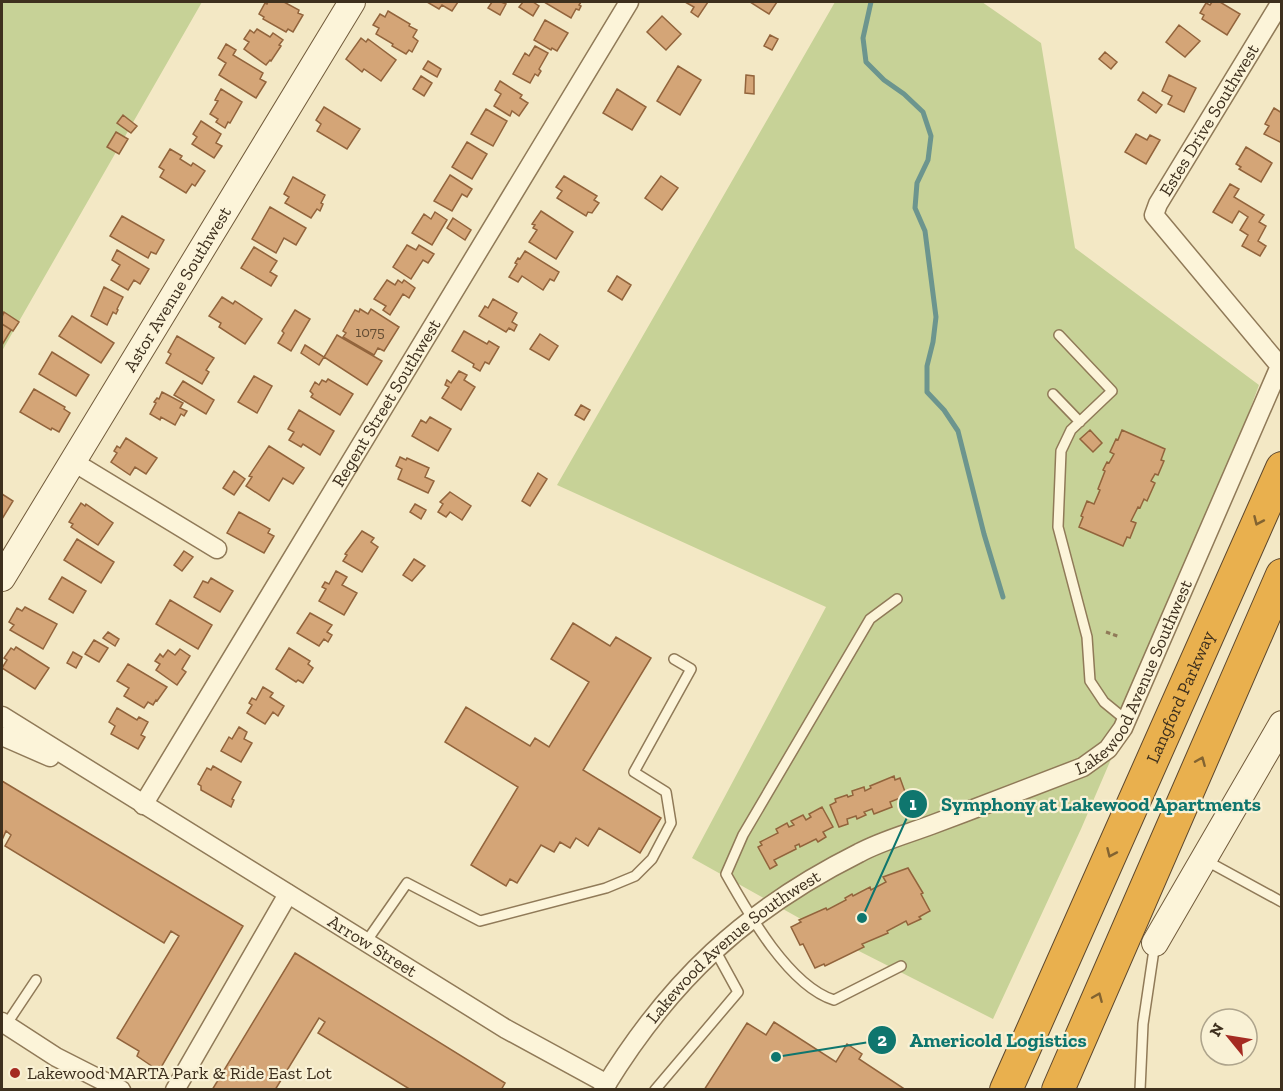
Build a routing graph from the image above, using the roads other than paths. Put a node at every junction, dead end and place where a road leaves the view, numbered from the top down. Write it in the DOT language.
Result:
graph roads {
  1 [pos="352,2"];
  2 [pos="629,2"];
  3 [pos="1281,2"];
  4 [pos="1059,334"];
  5 [pos="1260,343"];
  6 [pos="1053,394"];
  7 [pos="1080,422"];
  8 [pos="72,461"];
  9 [pos="1281,468"];
  10 [pos="217,549"];
  11 [pos="1281,575"];
  12 [pos="2,578"];
  13 [pos="897,599"];
  14 [pos="674,659"];
  15 [pos="2,716"];
  16 [pos="1126,720"];
  17 [pos="1281,724"];
  18 [pos="2,736"];
  19 [pos="104,781"];
  20 [pos="142,805"];
  21 [pos="1203,858"];
  22 [pos="288,894"];
  23 [pos="1281,902"];
  24 [pos="752,919"];
  25 [pos="366,942"];
  26 [pos="1155,943"];
  27 [pos="715,950"];
  28 [pos="901,966"];
  29 [pos="36,980"];
  30 [pos="3,1027"];
  31 [pos="605,1087"];
  32 [pos="1142,1088"];
  33 [pos="121,1089"];
  34 [pos="174,1089"];
  35 [pos="655,1089"];
  36 [pos="1006,1089"];
  37 [pos="1058,1089"];
  1 -- 8 [label="street, Astor Avenue Southwest"];
  2 -- 20 [label="street, Regent Street Southwest"];
  3 -- 5 [label="street, Estes Drive Southwest"];
  4 -- 7 [label="lane"];
  5 -- 16 [label="street, Lakewood Avenue Southwest"];
  6 -- 7 [label="lane"];
  7 -- 16 [label="lane"];
  8 -- 10 [label="street"];
  8 -- 12 [label="street, Astor Avenue Southwest"];
  9 -- 36 [label="highway, Langford Parkway, one-way"];
  37 -- 11 [label="highway, one-way"];
  13 -- 24 [label="lane"];
  14 -- 25 [label="lane"];
  15 -- 19 [label="street"];
  16 -- 24 [label="street, Lakewood Avenue Southwest"];
  17 -- 21 [label="street"];
  18 -- 19 [label="street"];
  19 -- 20 [label="street, Arrow Street"];
  20 -- 22 [label="street, Arrow Street"];
  21 -- 23 [label="lane"];
  21 -- 26 [label="street"];
  22 -- 25 [label="street, Arrow Street"];
  22 -- 34 [label="street"];
  24 -- 27 [label="street, Lakewood Avenue Southwest"];
  24 -- 28 [label="lane"];
  25 -- 31 [label="street, Arrow Street"];
  26 -- 32 [label="lane"];
  27 -- 31 [label="street, Lakewood Avenue Southwest"];
  27 -- 35 [label="lane"];
  29 -- 30 [label="lane"];
  30 -- 33 [label="street"];
}
